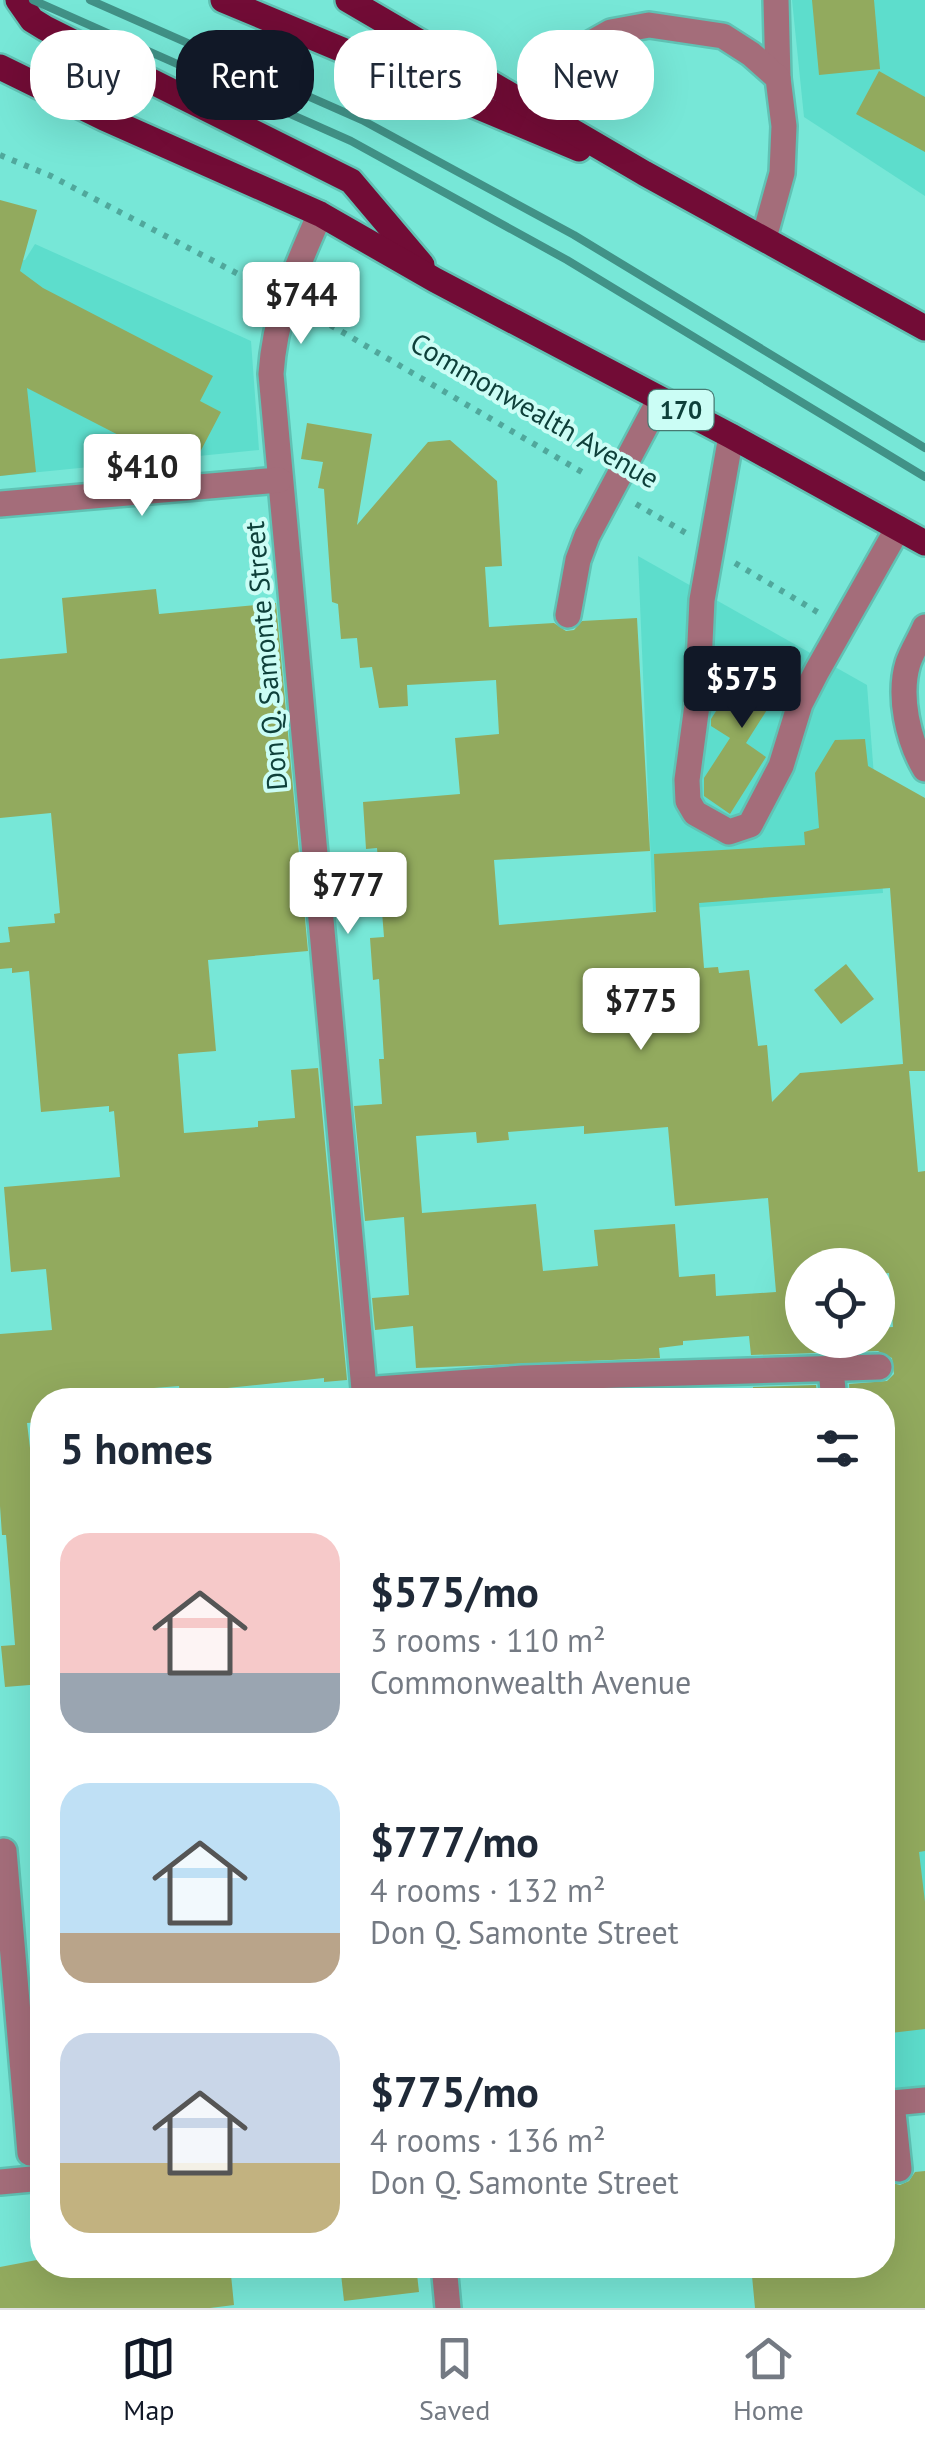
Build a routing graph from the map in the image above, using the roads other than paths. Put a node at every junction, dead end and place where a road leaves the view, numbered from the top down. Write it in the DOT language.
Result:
graph roads {
  1 [pos="18,0"];
  2 [pos="222,0"];
  3 [pos="348,0"];
  4 [pos="776,0"];
  5 [pos="624,30"];
  6 [pos="0,67"];
  7 [pos="778,78"];
  8 [pos="517,111"];
  9 [pos="517,114"];
  10 [pos="531,120"];
  11 [pos="320,214"];
  12 [pos="764,238"];
  13 [pos="434,280"];
  14 [pos="925,328"];
  15 [pos="660,399"];
  16 [pos="731,436"];
  17 [pos="279,480"];
  18 [pos="0,504"];
  19 [pos="898,528"];
  20 [pos="925,543"];
  21 [pos="568,616"];
  22 [pos="925,627"];
  23 [pos="925,769"];
  24 [pos="878,1366"];
  25 [pos="831,1370"];
  26 [pos="363,1388"];
  27 [pos="429,1388"];
  28 [pos="833,1388"];
  29 [pos="4,1851"];
  30 [pos="925,2100"];
  31 [pos="895,2103"];
  32 [pos="895,2151"];
  33 [pos="30,2153"];
  34 [pos="898,2169"];
  35 [pos="30,2179"];
  36 [pos="0,2182"];
  37 [pos="445,2278"];
  38 [pos="448,2308"];
  1 -- 13 [label="main road"];
  2 -- 9 [label="main road"];
  3 -- 8 [label="main road"];
  4 -- 7 [label="street"];
  5 -- 7 [label="street"];
  6 -- 11 [label="main road, 170"];
  7 -- 12 [label="street"];
  10 -- 12 [label="main road"];
  11 -- 13 [label="main road, 170"];
  11 -- 17 [label="street, Don Q. Samonte Street"];
  12 -- 14 [label="main road"];
  13 -- 15 [label="main road, 170"];
  15 -- 16 [label="main road, 170"];
  15 -- 21 [label="street"];
  16 -- 19 [label="main road, 170"];
  16 -- 19 [label="street"];
  17 -- 18 [label="street"];
  17 -- 26 [label="street, Don Q. Samonte Street"];
  19 -- 20 [label="main road, 170"];
  22 -- 23 [label="street"];
  24 -- 25 [label="street"];
  25 -- 27 [label="street"];
  25 -- 28 [label="street"];
  29 -- 33 [label="street"];
  30 -- 31 [label="street"];
  32 -- 34 [label="street"];
  35 -- 36 [label="street"];
  37 -- 38 [label="street"];
}
